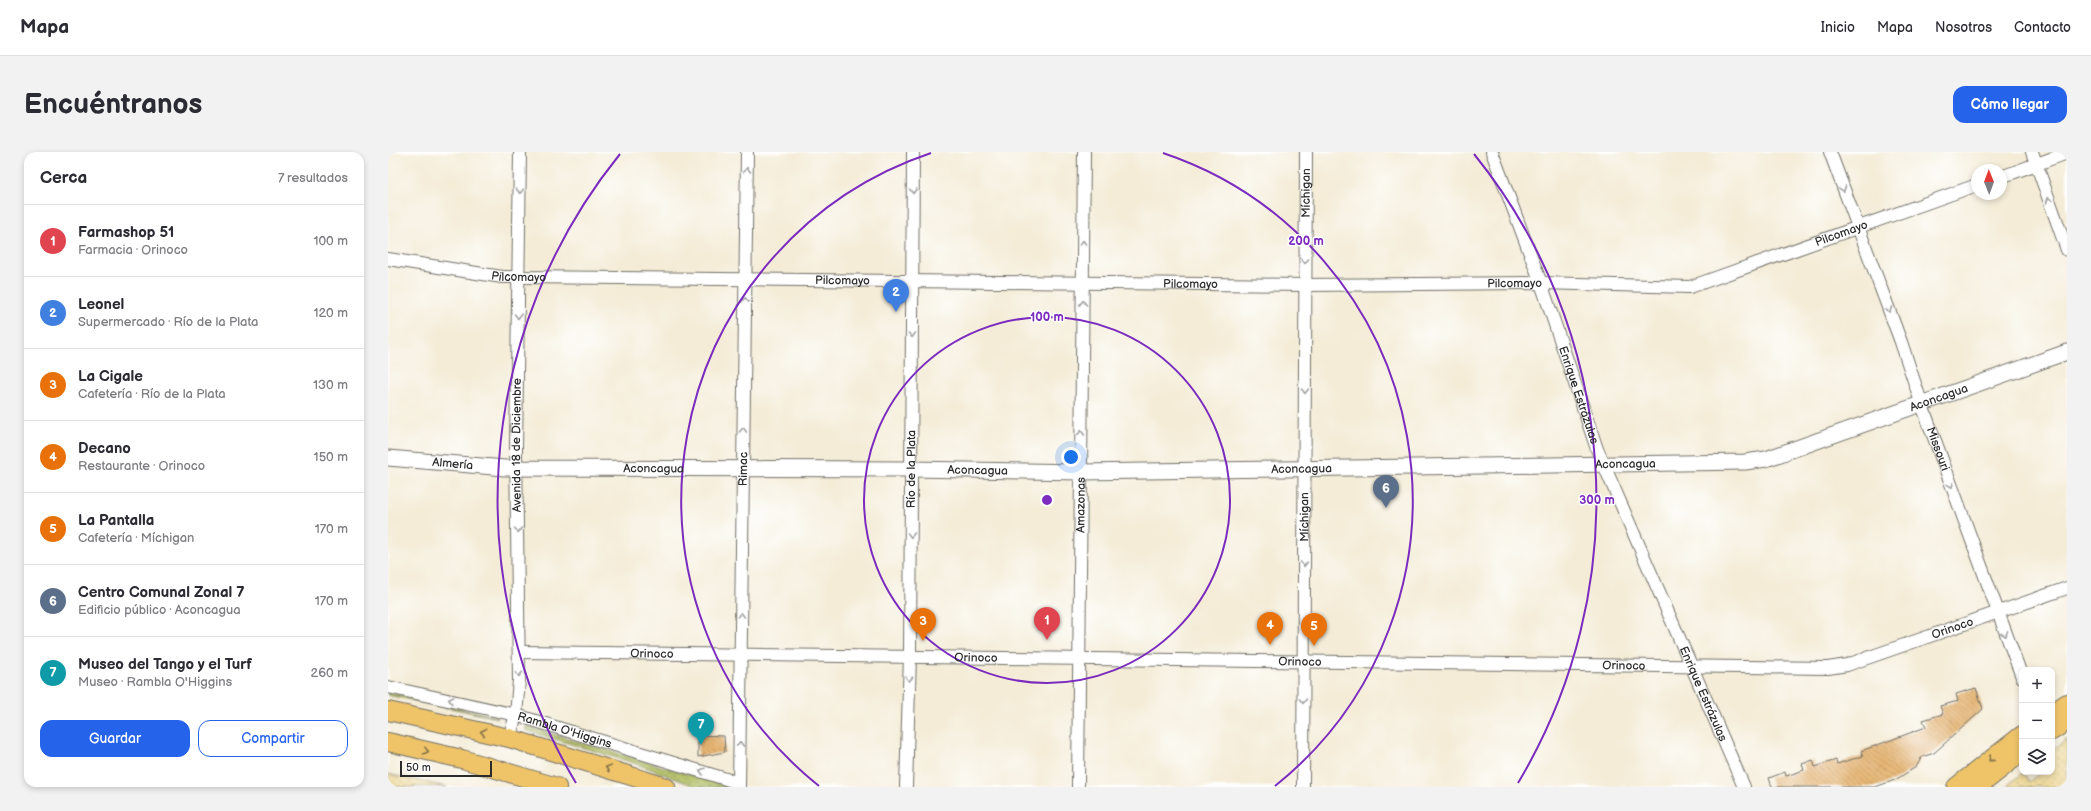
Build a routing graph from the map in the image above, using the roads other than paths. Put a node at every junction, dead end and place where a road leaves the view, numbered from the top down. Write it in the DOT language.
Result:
graph roads {
  1 [pos="520,152"];
  2 [pos="747,152"];
  3 [pos="913,152"];
  4 [pos="1084,152"];
  5 [pos="1306,152"];
  6 [pos="1492,152"];
  7 [pos="1830,152"];
  8 [pos="2032,152"];
  9 [pos="2067,153"];
  10 [pos="2036,165"];
  11 [pos="2007,175"];
  12 [pos="1971,187"];
  13 [pos="1857,227"];
  14 [pos="2067,250"];
  15 [pos="388,259"];
  16 [pos="518,277"];
  17 [pos="745,279"];
  18 [pos="912,281"];
  19 [pos="1083,282"];
  20 [pos="1541,283"];
  21 [pos="1305,285"];
  22 [pos="2067,352"];
  23 [pos="1922,405"];
  24 [pos="388,458"];
  25 [pos="1605,464"];
  26 [pos="517,467"];
  27 [pos="743,468"];
  28 [pos="911,469"];
  29 [pos="1305,469"];
  30 [pos="1081,472"];
  31 [pos="2067,588"];
  32 [pos="1998,613"];
  33 [pos="519,652"];
  34 [pos="741,654"];
  35 [pos="910,656"];
  36 [pos="1079,658"];
  37 [pos="1303,662"];
  38 [pos="1693,666"];
  39 [pos="2019,669"];
  40 [pos="388,687"];
  41 [pos="2067,703"];
  42 [pos="388,710"];
  43 [pos="2055,711"];
  44 [pos="516,715"];
  45 [pos="2067,721"];
  46 [pos="2055,729"];
  47 [pos="2019,737"];
  48 [pos="509,738"];
  49 [pos="388,742"];
  50 [pos="2019,754"];
  51 [pos="739,785"];
  52 [pos="557,787"];
  53 [pos="666,787"];
  54 [pos="906,787"];
  55 [pos="1078,787"];
  56 [pos="1303,787"];
  57 [pos="1744,787"];
  58 [pos="1956,787"];
  59 [pos="1978,787"];
  1 -- 16 [label="street, Avenida 18 de Diciembre, one-way"];
  17 -- 2 [label="street, Rimac, one-way"];
  3 -- 18 [label="street, Río de la Plata, one-way"];
  19 -- 4 [label="street, Amazonas, one-way"];
  5 -- 21 [label="street, Míchigan, one-way"];
  6 -- 20 [label="street, Enrique Estrázulas"];
  7 -- 13 [label="street, Missouri, one-way"];
  8 -- 10 [label="street"];
  9 -- 10 [label="street"];
  10 -- 11 [label="street"];
  14 -- 10 [label="street, one-way"];
  12 -- 13 [label="street, Pilcomayo"];
  13 -- 20 [label="street, Pilcomayo"];
  13 -- 23 [label="street, Missouri, one-way"];
  15 -- 16 [label="street, Pilcomayo"];
  16 -- 17 [label="street, Pilcomayo"];
  16 -- 26 [label="street, Avenida 18 de Diciembre, one-way"];
  17 -- 18 [label="street, Pilcomayo"];
  27 -- 17 [label="street, Rimac, one-way"];
  18 -- 19 [label="street, Pilcomayo"];
  18 -- 28 [label="street, Río de la Plata, one-way"];
  19 -- 21 [label="street, Pilcomayo"];
  30 -- 19 [label="street, Amazonas, one-way"];
  20 -- 21 [label="street, Pilcomayo"];
  20 -- 25 [label="street, Enrique Estrázulas"];
  21 -- 29 [label="street, Míchigan, one-way"];
  22 -- 23 [label="street, Aconcagua"];
  23 -- 25 [label="street, Aconcagua"];
  23 -- 32 [label="street, Missouri, one-way"];
  24 -- 26 [label="street, Almería"];
  25 -- 29 [label="street, Aconcagua"];
  25 -- 38 [label="street, Enrique Estrázulas"];
  26 -- 27 [label="street, Aconcagua"];
  26 -- 33 [label="street, Avenida 18 de Diciembre, one-way"];
  27 -- 28 [label="street, Aconcagua"];
  34 -- 27 [label="street, Rimac, one-way"];
  28 -- 30 [label="street, Aconcagua"];
  28 -- 35 [label="street, Río de la Plata, one-way"];
  29 -- 30 [label="street, Aconcagua"];
  29 -- 37 [label="street, Míchigan, one-way"];
  30 -- 36 [label="street, Amazonas"];
  31 -- 32 [label="street, Orinoco"];
  32 -- 38 [label="street, Orinoco"];
  32 -- 39 [label="street, Missouri, one-way"];
  33 -- 34 [label="street, Orinoco"];
  33 -- 44 [label="street, Avenida 18 de Diciembre, one-way"];
  34 -- 35 [label="street, Orinoco"];
  51 -- 34 [label="street, Rimac, one-way"];
  35 -- 36 [label="street, Orinoco"];
  35 -- 54 [label="street, Río de la Plata, one-way"];
  36 -- 37 [label="street, Orinoco"];
  36 -- 55 [label="street, Amazonas"];
  37 -- 38 [label="street, Orinoco"];
  37 -- 56 [label="street, Míchigan, one-way"];
  38 -- 57 [label="street, Enrique Estrázulas"];
  44 -- 40 [label="street, Rambla O'Higgins, one-way"];
  41 -- 43 [label="main road"];
  48 -- 42 [label="main road, Rambla O'Higgins, one-way"];
  44 -- 48 [label="street, Avenida 18 de Diciembre"];
  51 -- 44 [label="street, Rambla O'Higgins, one-way"];
  45 -- 46 [label="main road"];
  47 -- 58 [label="main road, one-way"];
  53 -- 48 [label="main road, Rambla O'Higgins, one-way"];
  49 -- 52 [label="main road, one-way"];
  50 -- 59 [label="main road"];
}
